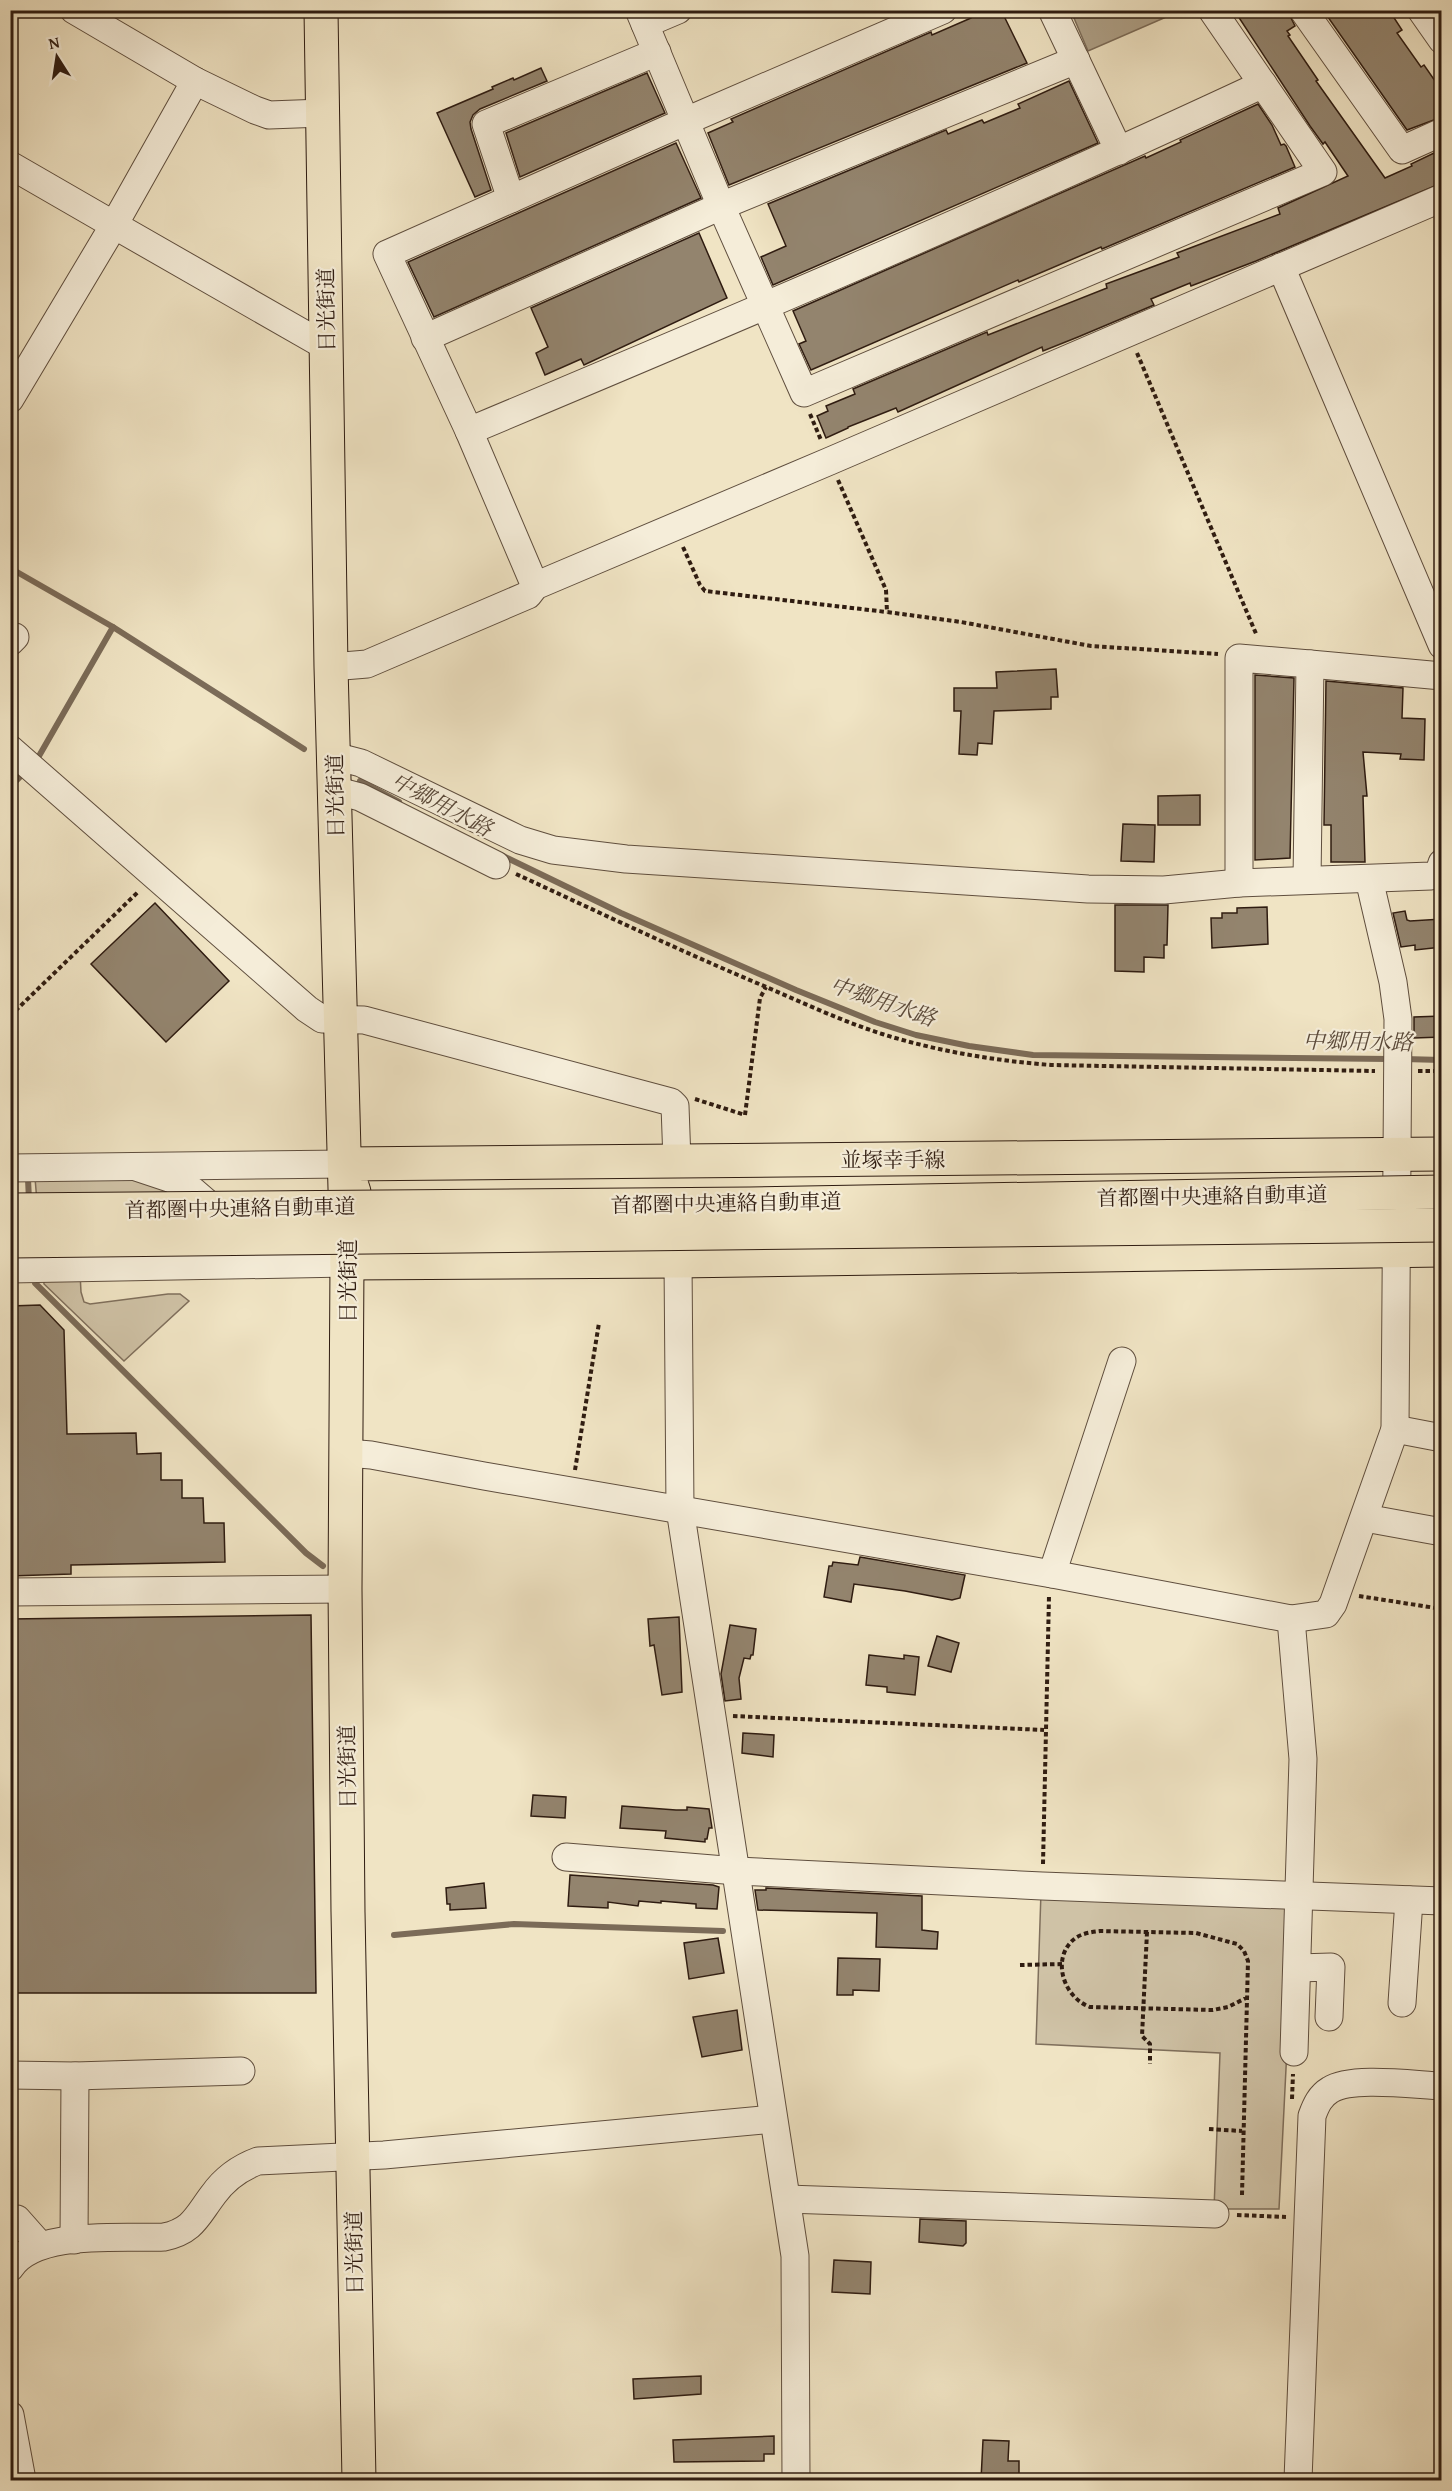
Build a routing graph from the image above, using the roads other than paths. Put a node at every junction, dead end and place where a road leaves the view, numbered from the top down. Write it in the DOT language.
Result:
graph roads {
  1 [pos="74,10"];
  2 [pos="321,10"];
  3 [pos="678,10"];
  4 [pos="943,10"];
  5 [pos="1052,10"];
  6 [pos="1212,10"];
  7 [pos="1302,10"];
  8 [pos="1421,10"];
  9 [pos="642,17"];
  10 [pos="1442,40"];
  11 [pos="657,52"];
  12 [pos="1076,60"];
  13 [pos="195,81"];
  14 [pos="1263,84"];
  15 [pos="323,113"];
  16 [pos="686,121"];
  17 [pos="1442,132"];
  18 [pos="1119,151"];
  19 [pos="10,165"];
  20 [pos="1442,198"];
  21 [pos="511,199"];
  22 [pos="721,207"];
  23 [pos="114,225"];
  24 [pos="1281,267"];
  25 [pos="765,307"];
  26 [pos="424,338"];
  27 [pos="327,347"];
  28 [pos="10,399"];
  29 [pos="469,431"];
  30 [pos="535,586"];
  31 [pos="1442,645"];
  32 [pos="1310,664"];
  33 [pos="331,667"];
  34 [pos="1442,676"];
  35 [pos="10,749"];
  36 [pos="334,756"];
  37 [pos="334,790"];
  38 [pos="1442,863"];
  39 [pos="496,865"];
  40 [pos="1370,879"];
  41 [pos="1307,880"];
  42 [pos="1239,883"];
  43 [pos="341,1019"];
  44 [pos="1442,1154"];
  45 [pos="1396,1155"];
  46 [pos="677,1161"];
  47 [pos="345,1164"];
  48 [pos="136,1167"];
  49 [pos="10,1168"];
  50 [pos="1442,1192"];
  51 [pos="10,1210"];
  52 [pos="1442,1226"];
  53 [pos="10,1241"];
  54 [pos="1442,1250"];
  55 [pos="1396,1251"];
  56 [pos="588,1261"];
  57 [pos="678,1261"];
  58 [pos="347,1263"];
  59 [pos="10,1269"];
  60 [pos="1122,1361"];
  61 [pos="1395,1429"];
  62 [pos="1442,1438"];
  63 [pos="347,1453"];
  64 [pos="680,1509"];
  65 [pos="1365,1518"];
  66 [pos="1442,1532"];
  67 [pos="1053,1574"];
  68 [pos="345,1589"];
  69 [pos="10,1592"];
  70 [pos="1291,1619"];
  71 [pos="566,1857"];
  72 [pos="737,1871"];
  73 [pos="1301,1897"];
  74 [pos="1409,1900"];
  75 [pos="1442,1901"];
  76 [pos="1299,1968"];
  77 [pos="1402,2003"];
  78 [pos="1329,2017"];
  79 [pos="1294,2052"];
  80 [pos="241,2071"];
  81 [pos="10,2075"];
  82 [pos="75,2076"];
  83 [pos="1442,2086"];
  84 [pos="773,2118"];
  85 [pos="351,2157"];
  86 [pos="787,2199"];
  87 [pos="1215,2214"];
  88 [pos="10,2219"];
  89 [pos="74,2240"];
  90 [pos="40,2245"];
  91 [pos="10,2268"];
  92 [pos="10,2415"];
  93 [pos="22,2481"];
  94 [pos="359,2481"];
  95 [pos="796,2481"];
  96 [pos="1298,2481"];
  1 -- 13 [label="street"];
  2 -- 15 [label="main road, 日光街道"];
  3 -- 9 [label="street"];
  4 -- 16 [label="street"];
  5 -- 12 [label="street"];
  6 -- 14 [label="street"];
  7 -- 17 [label="street"];
  8 -- 10 [label="street"];
  9 -- 11 [label="street"];
  11 -- 16 [label="street"];
  11 -- 21 [label="street"];
  12 -- 18 [label="street"];
  12 -- 22 [label="street"];
  13 -- 15 [label="street"];
  13 -- 23 [label="street"];
  14 -- 18 [label="street"];
  14 -- 25 [label="street"];
  15 -- 27 [label="main road, 日光街道"];
  16 -- 21 [label="street"];
  16 -- 22 [label="street"];
  18 -- 25 [label="street"];
  19 -- 23 [label="street"];
  20 -- 24 [label="street"];
  21 -- 26 [label="street"];
  22 -- 25 [label="street"];
  22 -- 26 [label="street"];
  23 -- 27 [label="street"];
  23 -- 28 [label="street"];
  24 -- 30 [label="street"];
  24 -- 31 [label="street"];
  25 -- 29 [label="street"];
  26 -- 29 [label="street"];
  27 -- 33 [label="main road, 日光街道"];
  29 -- 30 [label="street"];
  30 -- 33 [label="street"];
  32 -- 34 [label="street"];
  32 -- 41 [label="street"];
  32 -- 42 [label="street"];
  33 -- 36 [label="main road, 日光街道"];
  35 -- 43 [label="street"];
  36 -- 37 [label="main road, 日光街道"];
  36 -- 42 [label="street"];
  37 -- 39 [label="street"];
  37 -- 43 [label="main road, 日光街道"];
  38 -- 40 [label="street"];
  40 -- 41 [label="street"];
  40 -- 45 [label="street"];
  41 -- 42 [label="street"];
  43 -- 46 [label="street"];
  43 -- 47 [label="main road, 日光街道"];
  44 -- 45 [label="main road, 並塚幸手線"];
  45 -- 46 [label="main road, 並塚幸手線"];
  45 -- 55 [label="street"];
  46 -- 47 [label="main road, 並塚幸手線"];
  47 -- 48 [label="street"];
  47 -- 56 [label="main road"];
  47 -- 58 [label="main road, 日光街道"];
  48 -- 49 [label="street"];
  48 -- 58 [label="street"];
  50 -- 51 [label="main road, 首都圏中央連絡自動車道, bridge"];
  52 -- 53 [label="main road, 首都圏中央連絡自動車道, bridge"];
  54 -- 55 [label="main road"];
  55 -- 57 [label="main road"];
  55 -- 61 [label="street"];
  56 -- 57 [label="main road"];
  56 -- 58 [label="main road"];
  57 -- 64 [label="street"];
  58 -- 59 [label="street"];
  58 -- 63 [label="main road, 日光街道"];
  60 -- 67 [label="street"];
  61 -- 62 [label="street"];
  61 -- 65 [label="street"];
  63 -- 64 [label="street"];
  63 -- 68 [label="main road, 日光街道"];
  64 -- 67 [label="street"];
  64 -- 72 [label="street"];
  65 -- 66 [label="street"];
  65 -- 70 [label="street"];
  67 -- 70 [label="street"];
  68 -- 69 [label="street"];
  68 -- 85 [label="main road, 日光街道"];
  70 -- 73 [label="street"];
  71 -- 72 [label="street"];
  72 -- 73 [label="street"];
  72 -- 84 [label="street"];
  73 -- 74 [label="street"];
  73 -- 76 [label="street"];
  74 -- 75 [label="street"];
  74 -- 77 [label="street"];
  76 -- 78 [label="street"];
  76 -- 79 [label="street"];
  80 -- 82 [label="street"];
  81 -- 82 [label="street"];
  82 -- 89 [label="street"];
  83 -- 96 [label="street"];
  84 -- 85 [label="street"];
  84 -- 86 [label="street"];
  85 -- 89 [label="street"];
  85 -- 94 [label="main road, 日光街道"];
  86 -- 87 [label="street"];
  86 -- 95 [label="street"];
  88 -- 90 [label="street"];
  89 -- 90 [label="street"];
  90 -- 91 [label="street"];
  92 -- 93 [label="street"];
}
